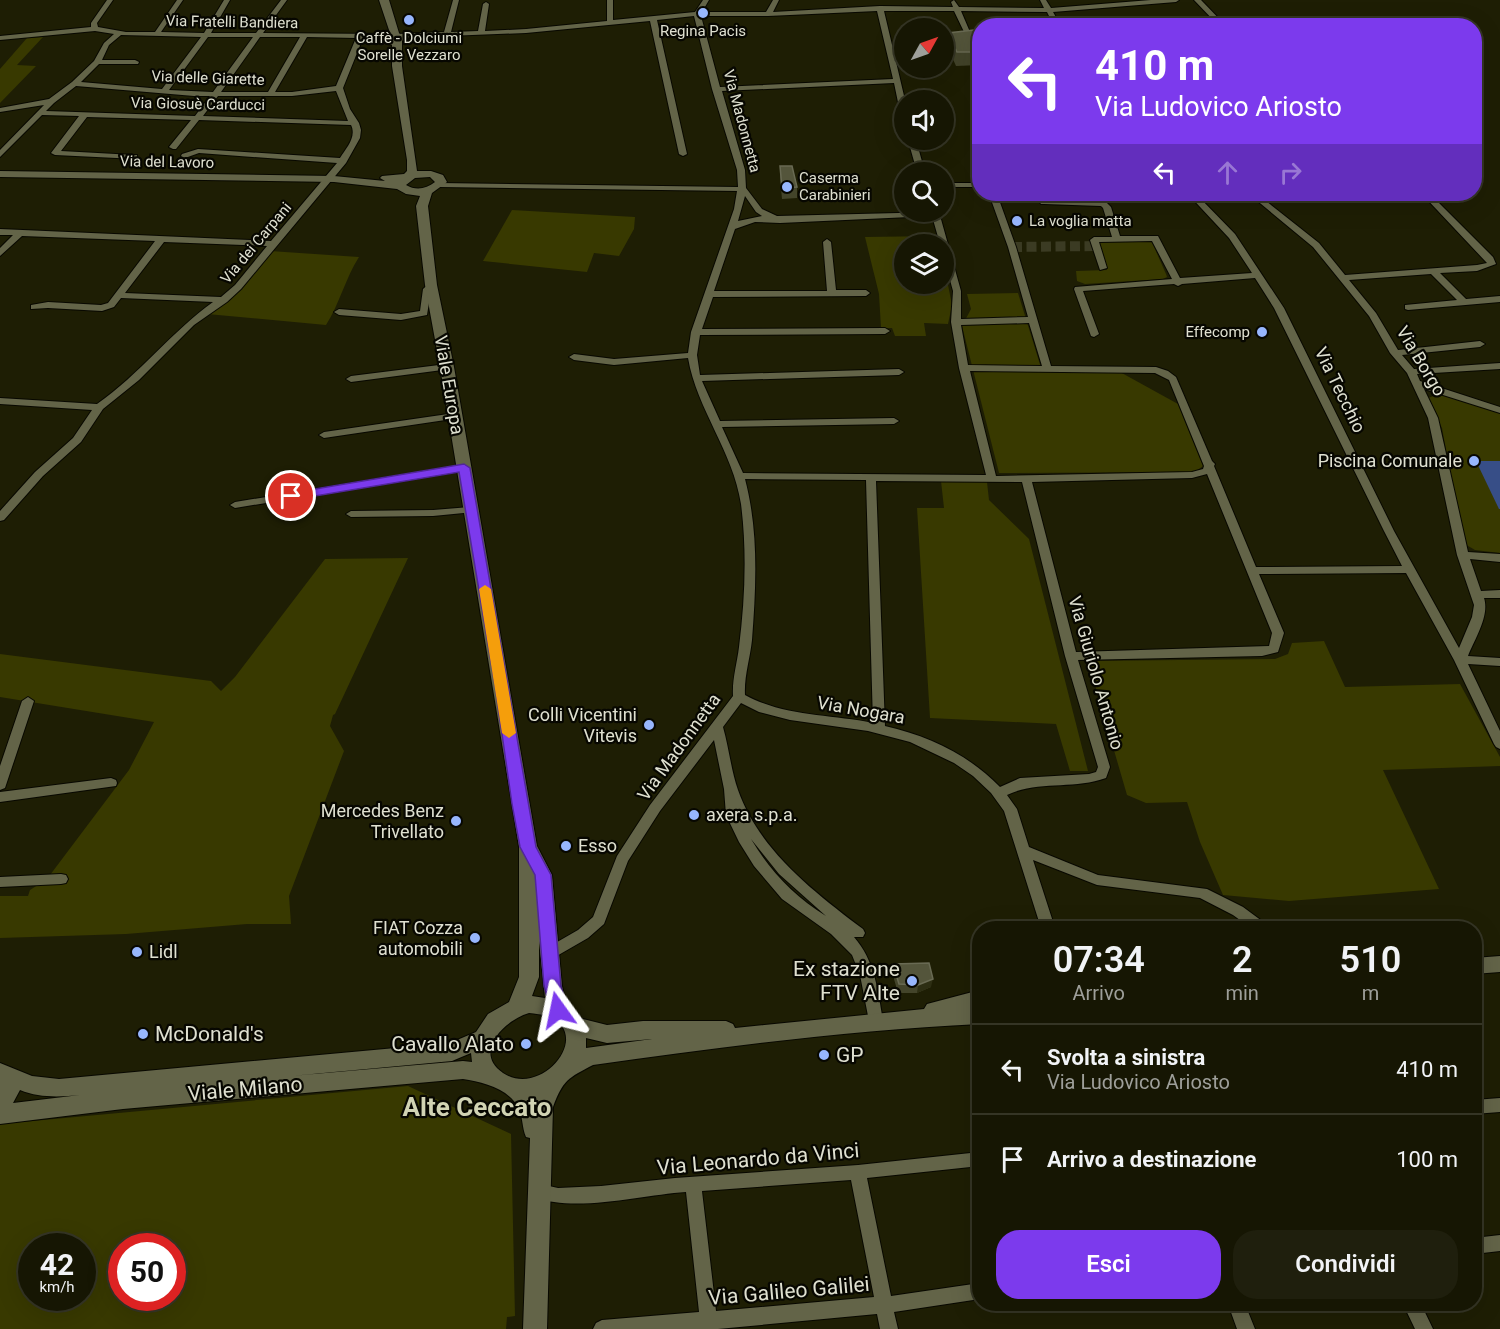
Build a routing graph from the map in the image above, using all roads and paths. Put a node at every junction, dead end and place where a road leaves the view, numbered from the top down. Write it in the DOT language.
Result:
graph roads {
  1 [pos="110,0"];
  2 [pos="180,0"];
  3 [pos="227,0"];
  4 [pos="284,0"];
  5 [pos="384,0"];
  6 [pos="456,0"];
  7 [pos="610,0"];
  8 [pos="706,0"];
  9 [pos="776,0"];
  10 [pos="953,0"];
  11 [pos="1009,0"];
  12 [pos="1043,0"];
  13 [pos="1176,0"];
  14 [pos="1197,0"];
  15 [pos="486,4"];
  16 [pos="908,4"];
  17 [pos="880,8"];
  18 [pos="955,8"];
  19 [pos="972,9"];
  20 [pos="1016,10"];
  21 [pos="1051,10"];
  22 [pos="702,14"];
  23 [pos="768,14"];
  24 [pos="653,17"];
  25 [pos="976,18"];
  26 [pos="1054,18"];
  27 [pos="1215,18"];
  28 [pos="610,21"];
  29 [pos="97,29"];
  30 [pos="117,33"];
  31 [pos="481,33"];
  32 [pos="447,34"];
  33 [pos="972,34"];
  34 [pos="156,35"];
  35 [pos="206,35"];
  36 [pos="258,36"];
  37 [pos="304,36"];
  38 [pos="0,38"];
  39 [pos="385,38"];
  40 [pos="105,42"];
  41 [pos="97,62"];
  42 [pos="135,62"];
  43 [pos="896,81"];
  44 [pos="75,84"];
  45 [pos="339,88"];
  46 [pos="716,89"];
  47 [pos="898,90"];
  48 [pos="164,92"];
  49 [pos="215,93"];
  50 [pos="270,94"];
  51 [pos="51,101"];
  52 [pos="0,110"];
  53 [pos="40,112"];
  54 [pos="86,114"];
  55 [pos="196,119"];
  56 [pos="356,123"];
  57 [pos="173,147"];
  58 [pos="683,154"];
  59 [pos="0,155"];
  60 [pos="185,156"];
  61 [pos="134,157"];
  62 [pos="343,161"];
  63 [pos="412,162"];
  64 [pos="0,174"];
  65 [pos="376,178"];
  66 [pos="330,179"];
  67 [pos="436,179"];
  68 [pos="405,185"];
  69 [pos="954,185"];
  70 [pos="972,185"];
  71 [pos="742,189"];
  72 [pos="427,191"];
  73 [pos="996,201"];
  74 [pos="1043,201"];
  75 [pos="1199,201"];
  76 [pos="1262,201"];
  77 [pos="1433,201"];
  78 [pos="422,206"];
  79 [pos="738,209"];
  80 [pos="894,214"];
  81 [pos="758,216"];
  82 [pos="939,222"];
  83 [pos="732,228"];
  84 [pos="0,231"];
  85 [pos="20,233"];
  86 [pos="162,238"];
  87 [pos="1117,239"];
  88 [pos="827,242"];
  89 [pos="272,244"];
  90 [pos="0,253"];
  91 [pos="1103,268"];
  92 [pos="1434,272"];
  93 [pos="1259,275"];
  94 [pos="1343,278"];
  95 [pos="1178,283"];
  96 [pos="431,285"];
  97 [pos="832,292"];
  98 [pos="866,293"];
  99 [pos="709,294"];
  100 [pos="120,295"];
  101 [pos="1500,299"];
  102 [pos="224,300"];
  103 [pos="1464,302"];
  104 [pos="34,307"];
  105 [pos="1408,307"];
  106 [pos="339,312"];
  107 [pos="1032,320"];
  108 [pos="956,322"];
  109 [pos="885,331"];
  110 [pos="696,332"];
  111 [pos="1094,334"];
  112 [pos="1480,344"];
  113 [pos="1395,353"];
  114 [pos="692,355"];
  115 [pos="574,357"];
  116 [pos="1500,366"];
  117 [pos="447,367"];
  118 [pos="964,368"];
  119 [pos="1047,368"];
  120 [pos="899,372"];
  121 [pos="1411,372"];
  122 [pos="696,378"];
  123 [pos="351,379"];
  124 [pos="1416,383"];
  125 [pos="0,401"];
  126 [pos="99,408"];
  127 [pos="1500,410"];
  128 [pos="455,416"];
  129 [pos="894,421"];
  130 [pos="715,424"];
  131 [pos="324,435"];
  132 [pos="1210,464"];
  133 [pos="464,468"];
  134 [pos="738,476"];
  135 [pos="1192,476"];
  136 [pos="871,477"];
  137 [pos="992,479"];
  138 [pos="1026,479"];
  139 [pos="1219,486"];
  140 [pos="235,505"];
  141 [pos="470,510"];
  142 [pos="351,514"];
  143 [pos="0,518"];
  144 [pos="1463,555"];
  145 [pos="1500,558"];
  146 [pos="1410,569"];
  147 [pos="1252,571"];
  148 [pos="1500,594"];
  149 [pos="1478,595"];
  150 [pos="1071,656"];
  151 [pos="1460,660"];
  152 [pos="1500,662"];
  153 [pos="739,697"];
  154 [pos="28,701"];
  155 [pos="716,726"];
  156 [pos="879,728"];
  157 [pos="1498,739"];
  158 [pos="111,783"];
  159 [pos="0,785"];
  160 [pos="731,787"];
  161 [pos="1000,793"];
  162 [pos="0,797"];
  163 [pos="528,847"];
  164 [pos="1025,851"];
  165 [pos="61,879"];
  166 [pos="0,882"];
  167 [pos="1046,921"];
  168 [pos="1252,921"];
  169 [pos="858,933"];
  170 [pos="550,953"];
  171 [pos="1500,964"];
  172 [pos="1482,965"];
  173 [pos="972,1000"];
  174 [pos="519,1006"];
  175 [pos="558,1010"];
  176 [pos="972,1015"];
  177 [pos="901,1019"];
  178 [pos="876,1021"];
  179 [pos="574,1026"];
  180 [pos="784,1030"];
  181 [pos="482,1039"];
  182 [pos="3,1074"];
  183 [pos="490,1074"];
  184 [pos="559,1074"];
  185 [pos="514,1086"];
  186 [pos="1500,1105"];
  187 [pos="0,1106"];
  188 [pos="1482,1106"];
  189 [pos="0,1114"];
  190 [pos="972,1160"];
  191 [pos="858,1172"];
  192 [pos="693,1184"];
  193 [pos="540,1192"];
  194 [pos="539,1218"];
  195 [pos="1500,1243"];
  196 [pos="1482,1245"];
  197 [pos="972,1292"];
  198 [pos="885,1305"];
  199 [pos="1240,1311"];
  200 [pos="1415,1311"];
  201 [pos="708,1325"];
  202 [pos="535,1329"];
  203 [pos="602,1329"];
  204 [pos="890,1329"];
  205 [pos="1246,1329"];
  206 [pos="1424,1329"];
  1 -- 29 [label="street"];
  2 -- 34 [label="street"];
  3 -- 35 [label="street"];
  4 -- 36 [label="street"];
  5 -- 39 [label="main road"];
  6 -- 32 [label="street"];
  7 -- 28 [label="street"];
  8 -- 22 [label="street"];
  9 -- 23 [label="street"];
  10 -- 18 [label="street"];
  11 -- 20 [label="street"];
  12 -- 21 [label="street"];
  13 -- 21 [label="street, Via Fratelli Bandiera"];
  14 -- 27 [label="street"];
  15 -- 31 [label="street"];
  16 -- 17 [label="street, Via Fratelli Bandiera"];
  16 -- 18 [label="street, Via Fratelli Bandiera"];
  17 -- 23 [label="street, Via Fratelli Bandiera"];
  17 -- 43 [label="street"];
  18 -- 19 [label="street, Via Fratelli Bandiera"];
  18 -- 33 [label="street"];
  19 -- 20 [label="street, Via Fratelli Bandiera"];
  19 -- 25 [label="street"];
  20 -- 21 [label="street, Via Fratelli Bandiera"];
  21 -- 26 [label="street"];
  22 -- 23 [label="street, Via Fratelli Bandiera"];
  22 -- 24 [label="street, Via Fratelli Bandiera"];
  22 -- 46 [label="street, Via Madonnetta"];
  24 -- 28 [label="street, Via Fratelli Bandiera"];
  24 -- 58 [label="street"];
  28 -- 31 [label="street, Via Fratelli Bandiera"];
  29 -- 30 [label="street, Via Fratelli Bandiera"];
  29 -- 38 [label="street, Via Fratelli Bandiera"];
  29 -- 40 [label="street"];
  30 -- 34 [label="street, Via Fratelli Bandiera"];
  30 -- 40 [label="street"];
  31 -- 32 [label="street, Via Fratelli Bandiera"];
  32 -- 39 [label="street, Via Fratelli Bandiera"];
  34 -- 35 [label="street, Via Fratelli Bandiera"];
  35 -- 36 [label="street, Via Fratelli Bandiera"];
  35 -- 48 [label="street"];
  36 -- 37 [label="street, Via Fratelli Bandiera"];
  36 -- 49 [label="street"];
  37 -- 39 [label="street, Via Fratelli Bandiera"];
  37 -- 50 [label="street"];
  39 -- 45 [label="street"];
  39 -- 63 [label="main road"];
  40 -- 41 [label="street"];
  41 -- 42 [label="street"];
  41 -- 44 [label="street"];
  43 -- 46 [label="street"];
  43 -- 47 [label="street"];
  44 -- 48 [label="street, Via delle Giarette"];
  44 -- 51 [label="street"];
  45 -- 50 [label="street, Via delle Giarette"];
  45 -- 56 [label="street"];
  46 -- 71 [label="street, Via Madonnetta"];
  48 -- 49 [label="street, Via delle Giarette"];
  49 -- 50 [label="street, Via delle Giarette"];
  49 -- 55 [label="street"];
  51 -- 52 [label="street"];
  51 -- 53 [label="street"];
  53 -- 54 [label="street, Via Giosuè Carducci"];
  53 -- 59 [label="street"];
  54 -- 55 [label="street, Via Giosuè Carducci"];
  54 -- 61 [label="street"];
  55 -- 56 [label="street, Via Giosuè Carducci"];
  55 -- 57 [label="street"];
  56 -- 62 [label="street, Via dei Carpani"];
  60 -- 62 [label="street"];
  62 -- 66 [label="street, Via dei Carpani"];
  63 -- 65 [label="main road"];
  63 -- 67 [label="main road"];
  63 -- 68 [label="main road"];
  64 -- 66 [label="main road, Via del Lavoro"];
  65 -- 66 [label="main road, Via del Lavoro"];
  65 -- 68 [label="main road, Via del Lavoro"];
  66 -- 68 [label="main road, Via del Lavoro"];
  66 -- 89 [label="street, Via dei Carpani"];
  67 -- 68 [label="main road"];
  67 -- 71 [label="street"];
  67 -- 72 [label="main road"];
  68 -- 72 [label="main road"];
  68 -- 78 [label="main road"];
  69 -- 70 [label="street"];
  71 -- 79 [label="street, Via Madonnetta"];
  71 -- 81 [label="street"];
  72 -- 78 [label="main road, Viale Europa"];
  73 -- 107 [label="street"];
  74 -- 87 [label="street"];
  75 -- 93 [label="street, Via Tecchio"];
  76 -- 94 [label="street, Via Borgo"];
  77 -- 92 [label="street"];
  78 -- 96 [label="main road, Viale Europa"];
  79 -- 81 [label="street"];
  79 -- 83 [label="street, Via Madonnetta"];
  80 -- 81 [label="street"];
  81 -- 83 [label="street"];
  82 -- 108 [label="street"];
  83 -- 99 [label="street, Via Madonnetta"];
  84 -- 85 [label="street"];
  85 -- 86 [label="street"];
  85 -- 90 [label="street"];
  86 -- 89 [label="street"];
  86 -- 100 [label="street"];
  87 -- 91 [label="street"];
  87 -- 95 [label="street"];
  88 -- 97 [label="street"];
  89 -- 102 [label="street, Via dei Carpani"];
  92 -- 94 [label="street"];
  92 -- 103 [label="street"];
  93 -- 95 [label="street"];
  93 -- 146 [label="street, Via Tecchio"];
  94 -- 113 [label="street, Via Borgo"];
  95 -- 111 [label="street"];
  96 -- 106 [label="street"];
  96 -- 117 [label="main road, Viale Europa"];
  97 -- 98 [label="street"];
  97 -- 99 [label="street"];
  99 -- 110 [label="street, Via Madonnetta"];
  100 -- 102 [label="street"];
  100 -- 104 [label="street"];
  101 -- 103 [label="street"];
  102 -- 126 [label="street, Via dei Carpani"];
  103 -- 105 [label="street"];
  107 -- 108 [label="street"];
  107 -- 119 [label="street"];
  108 -- 118 [label="street"];
  109 -- 110 [label="street"];
  110 -- 114 [label="street, Via Madonnetta"];
  112 -- 113 [label="street"];
  113 -- 121 [label="street, Via Borgo"];
  114 -- 115 [label="street"];
  114 -- 122 [label="street, Via Madonnetta"];
  116 -- 121 [label="street"];
  117 -- 123 [label="street"];
  117 -- 128 [label="main road, Viale Europa"];
  118 -- 119 [label="street"];
  118 -- 137 [label="street"];
  119 -- 132 [label="street"];
  120 -- 122 [label="street"];
  121 -- 124 [label="street, Via Borgo"];
  122 -- 130 [label="street, Via Madonnetta"];
  124 -- 127 [label="street"];
  124 -- 144 [label="street, Via Borgo"];
  125 -- 126 [label="street"];
  126 -- 143 [label="street, Via dei Carpani"];
  128 -- 131 [label="street"];
  128 -- 133 [label="main road, Viale Europa"];
  129 -- 130 [label="street"];
  130 -- 134 [label="street, Via Madonnetta"];
  132 -- 135 [label="street"];
  132 -- 139 [label="street"];
  133 -- 140 [label="street"];
  133 -- 141 [label="main road, Viale Europa"];
  134 -- 136 [label="street"];
  134 -- 153 [label="street, Via Madonnetta"];
  135 -- 138 [label="street"];
  135 -- 139 [label="street"];
  136 -- 137 [label="street"];
  136 -- 156 [label="street"];
  137 -- 138 [label="street"];
  138 -- 150 [label="street, Via Giuriolo Antonio"];
  139 -- 147 [label="street"];
  141 -- 142 [label="street"];
  141 -- 163 [label="main road, Viale Europa"];
  144 -- 145 [label="street"];
  144 -- 149 [label="street, Via Borgo"];
  146 -- 147 [label="street"];
  146 -- 151 [label="street, Via Tecchio"];
  147 -- 150 [label="street"];
  148 -- 149 [label="street"];
  149 -- 151 [label="street, Via Borgo"];
  150 -- 161 [label="street, Via Giuriolo Antonio"];
  151 -- 152 [label="street"];
  151 -- 157 [label="street, Via Tecchio"];
  153 -- 155 [label="street, Via Madonnetta"];
  153 -- 156 [label="street, Via Nogara"];
  154 -- 159 [label="street"];
  155 -- 160 [label="street"];
  155 -- 170 [label="street, Via Madonnetta"];
  156 -- 161 [label="street, Via Nogara"];
  158 -- 162 [label="street"];
  160 -- 169 [label="street"];
  160 -- 178 [label="street"];
  161 -- 164 [label="street, Via Nogara"];
  163 -- 170 [label="main road, Viale Europa"];
  163 -- 174 [label="main road, Viale Europa"];
  164 -- 167 [label="street, Via Nogara"];
  164 -- 168 [label="street"];
  165 -- 166 [label="street"];
  170 -- 175 [label="main road, Viale Europa"];
  171 -- 172 [label="main road"];
  173 -- 177 [label="main road"];
  174 -- 175 [label="main road"];
  174 -- 181 [label="main road, Viale Milano"];
  175 -- 179 [label="main road"];
  176 -- 177 [label="main road"];
  177 -- 178 [label="main road"];
  178 -- 180 [label="main road"];
  179 -- 180 [label="main road"];
  179 -- 184 [label="main road"];
  180 -- 184 [label="main road"];
  181 -- 182 [label="main road, Viale Milano"];
  181 -- 183 [label="main road"];
  182 -- 187 [label="main road, Viale Milano"];
  183 -- 185 [label="main road, Viale Milano"];
  183 -- 189 [label="main road, Viale Milano"];
  184 -- 185 [label="main road"];
  184 -- 193 [label="main road"];
  185 -- 194 [label="main road"];
  186 -- 188 [label="street"];
  190 -- 191 [label="street, Via Leonardo da Vinci"];
  191 -- 192 [label="street, Via Leonardo da Vinci"];
  191 -- 198 [label="street"];
  192 -- 193 [label="street, Via Leonardo da Vinci"];
  192 -- 201 [label="street"];
  193 -- 194 [label="main road"];
  194 -- 202 [label="main road"];
  195 -- 196 [label="street"];
  197 -- 198 [label="street, Via Galileo Galilei"];
  198 -- 201 [label="street, Via Galileo Galilei"];
  198 -- 204 [label="street"];
  199 -- 205 [label="street"];
  200 -- 206 [label="street"];
  201 -- 203 [label="street, Via Galileo Galilei"];
}
